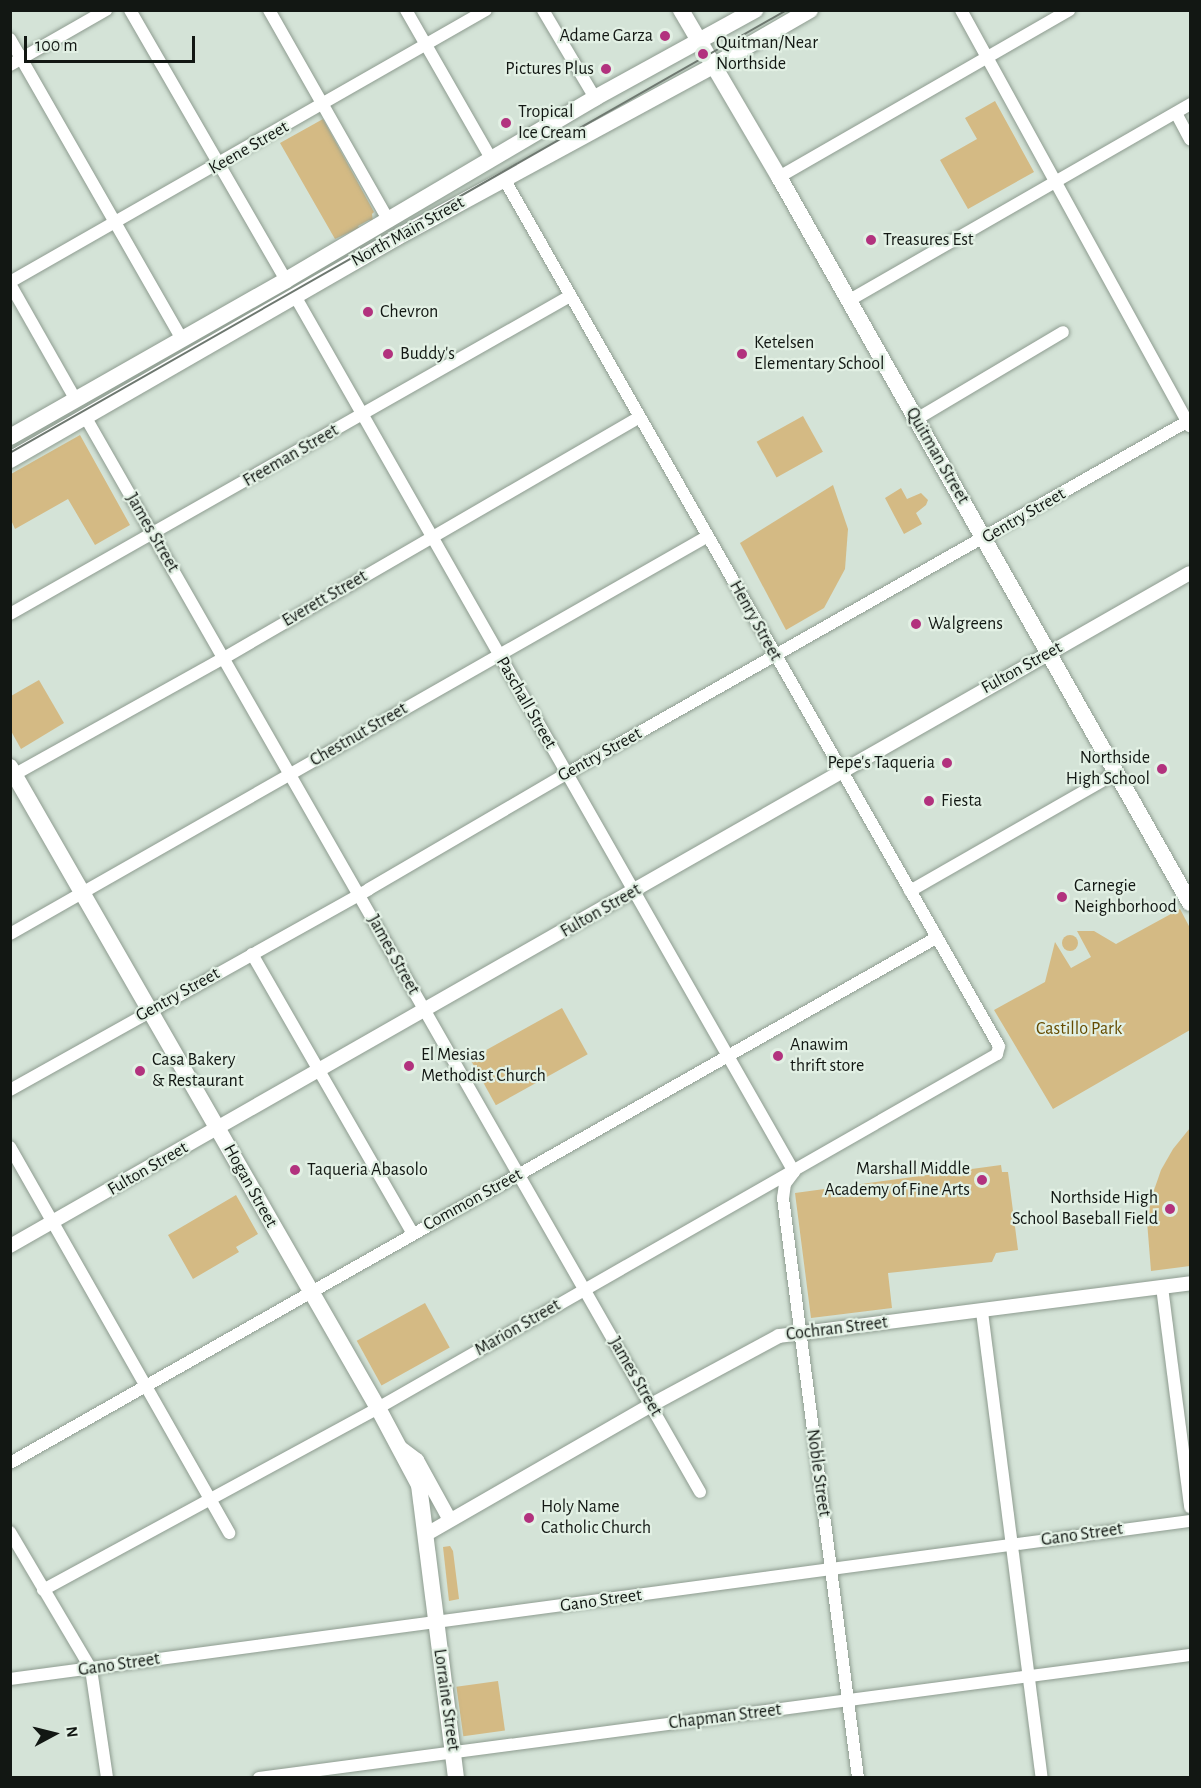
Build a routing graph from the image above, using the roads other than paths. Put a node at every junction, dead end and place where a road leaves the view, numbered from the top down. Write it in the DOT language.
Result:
graph roads {
  1 [pos="106,10"];
  2 [pos="130,10"];
  3 [pos="269,10"];
  4 [pos="406,10"];
  5 [pos="486,10"];
  6 [pos="543,10"];
  7 [pos="681,10"];
  8 [pos="755,10"];
  9 [pos="810,10"];
  10 [pos="961,10"];
  11 [pos="1069,10"];
  12 [pos="10,39"];
  13 [pos="699,41"];
  14 [pos="426,44"];
  15 [pos="988,57"];
  16 [pos="16,62"];
  17 [pos="713,66"];
  18 [pos="595,98"];
  19 [pos="1191,104"];
  20 [pos="323,105"];
  21 [pos="1176,113"];
  22 [pos="1191,139"];
  23 [pos="492,160"];
  24 [pos="219,165"];
  25 [pos="779,177"];
  26 [pos="504,179"];
  27 [pos="1055,181"];
  28 [pos="389,220"];
  29 [pos="116,223"];
  30 [pos="286,280"];
  31 [pos="10,283"];
  32 [pos="295,296"];
  33 [pos="570,296"];
  34 [pos="848,301"];
  35 [pos="1063,332"];
  36 [pos="182,339"];
  37 [pos="76,400"];
  38 [pos="362,415"];
  39 [pos="86,418"];
  40 [pos="638,418"];
  41 [pos="915,420"];
  42 [pos="1190,422"];
  43 [pos="10,437"];
  44 [pos="10,460"];
  45 [pos="153,535"];
  46 [pos="432,536"];
  47 [pos="708,536"];
  48 [pos="984,538"];
  49 [pos="1191,573"];
  50 [pos="10,614"];
  51 [pos="1049,652"];
  52 [pos="499,654"];
  53 [pos="775,656"];
  54 [pos="224,658"];
  55 [pos="841,772"];
  56 [pos="12,773"];
  57 [pos="1116,773"];
  58 [pos="290,774"];
  59 [pos="566,774"];
  60 [pos="910,891"];
  61 [pos="83,892"];
  62 [pos="633,893"];
  63 [pos="359,894"];
  64 [pos="1191,903"];
  65 [pos="10,934"];
  66 [pos="936,938"];
  67 [pos="252,954"];
  68 [pos="150,1010"];
  69 [pos="424,1012"];
  70 [pos="727,1055"];
  71 [pos="990,1060"];
  72 [pos="320,1071"];
  73 [pos="10,1090"];
  74 [pos="218,1129"];
  75 [pos="10,1147"];
  76 [pos="794,1172"];
  77 [pos="520,1174"];
  78 [pos="53,1222"];
  79 [pos="413,1234"];
  80 [pos="10,1246"];
  81 [pos="1191,1283"];
  82 [pos="1162,1287"];
  83 [pos="586,1291"];
  84 [pos="311,1293"];
  85 [pos="982,1312"];
  86 [pos="799,1333"];
  87 [pos="146,1387"];
  88 [pos="651,1405"];
  89 [pos="378,1408"];
  90 [pos="399,1447"];
  91 [pos="10,1463"];
  92 [pos="700,1492"];
  93 [pos="210,1501"];
  94 [pos="1191,1507"];
  95 [pos="450,1520"];
  96 [pos="1191,1521"];
  97 [pos="10,1532"];
  98 [pos="229,1533"];
  99 [pos="425,1535"];
  100 [pos="1012,1545"];
  101 [pos="831,1571"];
  102 [pos="43,1590"];
  103 [pos="435,1623"];
  104 [pos="1191,1655"];
  105 [pos="91,1669"];
  106 [pos="1029,1676"];
  107 [pos="10,1679"];
  108 [pos="849,1701"];
  109 [pos="453,1753"];
  110 [pos="107,1778"];
  111 [pos="259,1778"];
  112 [pos="456,1778"];
  113 [pos="858,1778"];
  114 [pos="1042,1778"];
  1 -- 16 [label="street"];
  2 -- 24 [label="street"];
  3 -- 20 [label="street"];
  4 -- 14 [label="street"];
  5 -- 14 [label="street, Keene Street"];
  6 -- 18 [label="street"];
  7 -- 13 [label="main road, Quitman Street"];
  8 -- 13 [label="main road, North Main Street"];
  9 -- 17 [label="main road, North Main Street"];
  10 -- 15 [label="street"];
  11 -- 15 [label="street"];
  12 -- 16 [label="street"];
  13 -- 17 [label="main road, Quitman Street"];
  13 -- 18 [label="main road, North Main Street"];
  14 -- 20 [label="street, Keene Street"];
  14 -- 23 [label="street"];
  15 -- 25 [label="street"];
  15 -- 27 [label="street"];
  16 -- 29 [label="street"];
  17 -- 25 [label="main road, Quitman Street"];
  17 -- 26 [label="main road, North Main Street"];
  18 -- 23 [label="main road, North Main Street"];
  19 -- 21 [label="street"];
  20 -- 24 [label="street, Keene Street"];
  20 -- 28 [label="street"];
  21 -- 22 [label="street"];
  21 -- 27 [label="street"];
  23 -- 28 [label="main road, North Main Street"];
  24 -- 29 [label="street, Keene Street"];
  24 -- 30 [label="street"];
  25 -- 34 [label="main road, Quitman Street"];
  26 -- 32 [label="main road, North Main Street"];
  26 -- 33 [label="street, Henry Street"];
  27 -- 34 [label="street"];
  27 -- 42 [label="street"];
  28 -- 30 [label="main road, North Main Street"];
  29 -- 31 [label="street, Keene Street"];
  29 -- 36 [label="street"];
  30 -- 36 [label="main road, North Main Street"];
  31 -- 37 [label="street"];
  32 -- 38 [label="street, Paschall Street"];
  32 -- 39 [label="main road, North Main Street"];
  33 -- 38 [label="street, Freeman Street"];
  33 -- 40 [label="street, Henry Street"];
  34 -- 41 [label="main road, Quitman Street"];
  35 -- 41 [label="street"];
  36 -- 37 [label="main road, North Main Street"];
  37 -- 43 [label="main road, North Main Street"];
  38 -- 45 [label="street, Freeman Street"];
  38 -- 46 [label="street, Paschall Street"];
  39 -- 44 [label="main road, North Main Street"];
  39 -- 45 [label="street, James Street"];
  40 -- 46 [label="street, Everett Street"];
  40 -- 47 [label="street, Henry Street"];
  41 -- 48 [label="main road, Quitman Street"];
  42 -- 48 [label="street, Gentry Street"];
  45 -- 50 [label="street, Freeman Street"];
  45 -- 54 [label="street, James Street"];
  46 -- 52 [label="street, Paschall Street"];
  46 -- 54 [label="street, Everett Street"];
  47 -- 52 [label="street, Chestnut Street"];
  47 -- 53 [label="street, Henry Street"];
  48 -- 51 [label="main road, Quitman Street"];
  48 -- 53 [label="street, Gentry Street"];
  49 -- 51 [label="street, Fulton Street"];
  51 -- 55 [label="street, Fulton Street"];
  51 -- 57 [label="main road, Quitman Street"];
  52 -- 58 [label="street, Chestnut Street"];
  52 -- 59 [label="street, Paschall Street"];
  53 -- 55 [label="street, Henry Street"];
  53 -- 59 [label="street, Gentry Street"];
  54 -- 56 [label="street, Everett Street"];
  54 -- 58 [label="street, James Street"];
  55 -- 60 [label="street, Henry Street"];
  55 -- 62 [label="street, Fulton Street"];
  56 -- 61 [label="main road, Hogan Street"];
  57 -- 60 [label="street"];
  57 -- 64 [label="main road, Quitman Street"];
  58 -- 61 [label="street, Chestnut Street"];
  58 -- 63 [label="street, James Street"];
  59 -- 62 [label="street, Paschall Street"];
  59 -- 63 [label="street, Gentry Street"];
  60 -- 66 [label="street, Henry Street"];
  61 -- 65 [label="street, Chestnut Street"];
  61 -- 68 [label="main road, Hogan Street"];
  62 -- 69 [label="street, Fulton Street"];
  62 -- 70 [label="street, Paschall Street"];
  63 -- 67 [label="street, Gentry Street"];
  63 -- 69 [label="street, James Street"];
  66 -- 70 [label="street, Common Street"];
  66 -- 71 [label="street, Henry Street"];
  67 -- 68 [label="street, Gentry Street"];
  67 -- 72 [label="street"];
  68 -- 73 [label="street, Gentry Street"];
  68 -- 74 [label="main road, Hogan Street"];
  69 -- 72 [label="street, Fulton Street"];
  69 -- 77 [label="street, James Street"];
  70 -- 76 [label="street, Paschall Street"];
  70 -- 77 [label="street, Common Street"];
  71 -- 76 [label="street, Marion Street"];
  72 -- 74 [label="street, Fulton Street"];
  72 -- 79 [label="street"];
  74 -- 78 [label="street, Fulton Street"];
  74 -- 84 [label="main road, Hogan Street"];
  75 -- 78 [label="street"];
  76 -- 83 [label="street, Marion Street"];
  76 -- 86 [label="street, Noble Street"];
  77 -- 79 [label="street, Common Street"];
  77 -- 83 [label="street, James Street"];
  78 -- 80 [label="street, Fulton Street"];
  78 -- 87 [label="street"];
  79 -- 84 [label="street, Common Street"];
  81 -- 82 [label="street, Cochran Street"];
  82 -- 85 [label="street, Cochran Street"];
  82 -- 94 [label="street"];
  83 -- 88 [label="street, James Street"];
  83 -- 89 [label="street, Marion Street"];
  84 -- 87 [label="street, Common Street"];
  84 -- 89 [label="main road, Hogan Street"];
  85 -- 86 [label="street, Cochran Street"];
  85 -- 100 [label="street"];
  86 -- 88 [label="street, Cochran Street"];
  86 -- 101 [label="street, Noble Street"];
  87 -- 91 [label="street, Common Street"];
  87 -- 93 [label="street"];
  88 -- 92 [label="street, James Street"];
  88 -- 95 [label="street, Cochran Street"];
  89 -- 90 [label="main road, Hogan Street"];
  89 -- 93 [label="street, Marion Street"];
  90 -- 95 [label="street"];
  90 -- 99 [label="main road, Hogan Street"];
  93 -- 98 [label="street"];
  93 -- 102 [label="street, Marion Street"];
  95 -- 99 [label="street, Cochran Street"];
  96 -- 100 [label="street, Gano Street"];
  97 -- 102 [label="street"];
  99 -- 103 [label="main road, Hogan Street"];
  100 -- 101 [label="street, Gano Street"];
  100 -- 106 [label="street"];
  101 -- 103 [label="street, Gano Street"];
  101 -- 108 [label="street, Noble Street"];
  102 -- 105 [label="street"];
  103 -- 105 [label="street, Gano Street"];
  103 -- 109 [label="main road, Lorraine Street"];
  104 -- 106 [label="street, Chapman Street"];
  105 -- 107 [label="street, Gano Street"];
  105 -- 110 [label="street"];
  106 -- 108 [label="street, Chapman Street"];
  106 -- 114 [label="street"];
  108 -- 109 [label="street, Chapman Street"];
  108 -- 113 [label="street, Noble Street"];
  109 -- 111 [label="street, Chapman Street"];
  109 -- 112 [label="main road, Lorraine Street"];
}
